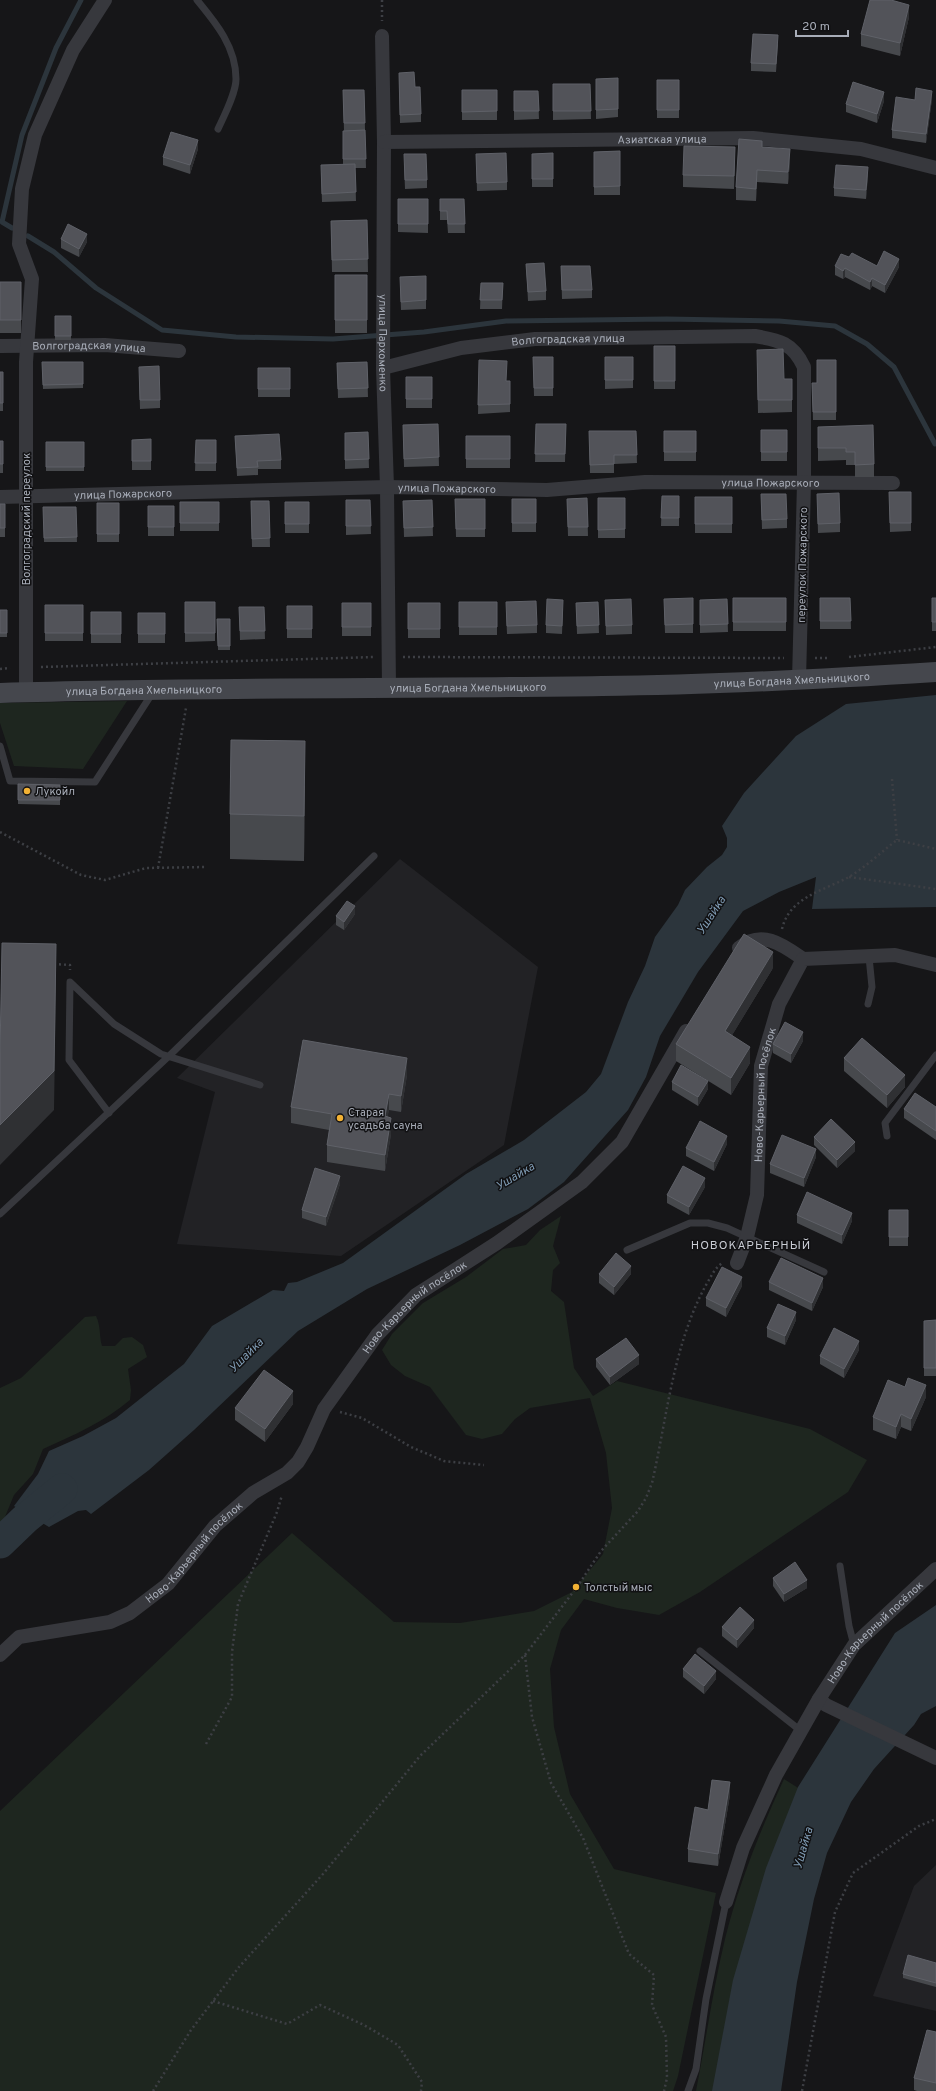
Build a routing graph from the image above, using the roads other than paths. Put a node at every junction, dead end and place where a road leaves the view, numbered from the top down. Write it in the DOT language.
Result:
graph roads {
  1 [pos="105,0"];
  2 [pos="197,0"];
  3 [pos="382,36"];
  4 [pos="218,129"];
  5 [pos="384,142"];
  6 [pos="936,168"];
  7 [pos="756,336"];
  8 [pos="0,346"];
  9 [pos="27,347"];
  10 [pos="179,351"];
  11 [pos="383,368"];
  12 [pos="804,483"];
  13 [pos="893,483"];
  14 [pos="387,487"];
  15 [pos="26,496"];
  16 [pos="0,497"];
  17 [pos="936,672"];
  18 [pos="799,680"];
  19 [pos="388,687"];
  20 [pos="154,691"];
  21 [pos="26,692"];
  22 [pos="0,693"];
  23 [pos="0,746"];
  24 [pos="374,856"];
  25 [pos="869,957"];
  26 [pos="803,959"];
  27 [pos="729,960"];
  28 [pos="936,965"];
  29 [pos="868,1004"];
  30 [pos="694,1017"];
  31 [pos="936,1055"];
  32 [pos="169,1056"];
  33 [pos="260,1085"];
  34 [pos="109,1113"];
  35 [pos="887,1136"];
  36 [pos="0,1214"];
  37 [pos="747,1237"];
  38 [pos="627,1250"];
  39 [pos="737,1263"];
  40 [pos="824,1272"];
  41 [pos="840,1566"];
  42 [pos="936,1569"];
  43 [pos="854,1645"];
  44 [pos="700,1651"];
  45 [pos="0,1654"];
  46 [pos="822,1702"];
  47 [pos="801,1730"];
  48 [pos="936,1758"];
  49 [pos="726,1902"];
  50 [pos="688,2091"];
  1 -- 9 [label="street, Волгоградский переулок"];
  2 -- 4 [label="lane"];
  3 -- 5 [label="street, улица Пархоменко"];
  5 -- 6 [label="street, Азиатская улица"];
  5 -- 11 [label="street, улица Пархоменко"];
  7 -- 11 [label="street, Волгоградская улица"];
  7 -- 12 [label="street, переулок Пожарского"];
  8 -- 9 [label="street, Волгоградская улица"];
  9 -- 10 [label="street, Волгоградская улица"];
  9 -- 15 [label="street, Волгоградский переулок"];
  11 -- 14 [label="street, улица Пархоменко"];
  12 -- 13 [label="street, улица Пожарского"];
  12 -- 14 [label="street, улица Пожарского"];
  12 -- 18 [label="street, переулок Пожарского"];
  14 -- 15 [label="street, улица Пожарского"];
  14 -- 19 [label="street, улица Пархоменко"];
  15 -- 16 [label="street, улица Пожарского"];
  15 -- 21 [label="street, Волгоградский переулок"];
  17 -- 18 [label="street, улица Богдана Хмельницкого"];
  18 -- 19 [label="street, улица Богдана Хмельницкого"];
  19 -- 20 [label="street, улица Богдана Хмельницкого"];
  20 -- 21 [label="street, улица Богдана Хмельницкого"];
  20 -- 23 [label="lane"];
  21 -- 22 [label="street, улица Богдана Хмельницкого"];
  24 -- 32 [label="lane"];
  25 -- 26 [label="street"];
  25 -- 28 [label="street"];
  25 -- 29 [label="lane"];
  26 -- 27 [label="street"];
  26 -- 37 [label="street, Ново-Карьерный посёлок"];
  30 -- 45 [label="street, Ново-Карьерный посёлок"];
  31 -- 35 [label="lane"];
  32 -- 33 [label="lane"];
  32 -- 34 [label="lane"];
  32 -- 34 [label="lane"];
  34 -- 36 [label="lane"];
  37 -- 38 [label="lane"];
  37 -- 39 [label="street, Ново-Карьерный посёлок"];
  37 -- 40 [label="lane"];
  41 -- 43 [label="lane"];
  42 -- 43 [label="street, Ново-Карьерный посёлок"];
  43 -- 46 [label="street, Ново-Карьерный посёлок"];
  44 -- 47 [label="lane"];
  46 -- 47 [label="street, Ново-Карьерный посёлок"];
  46 -- 48 [label="street"];
  47 -- 49 [label="street, Ново-Карьерный посёлок"];
  49 -- 50 [label="lane"];
}
